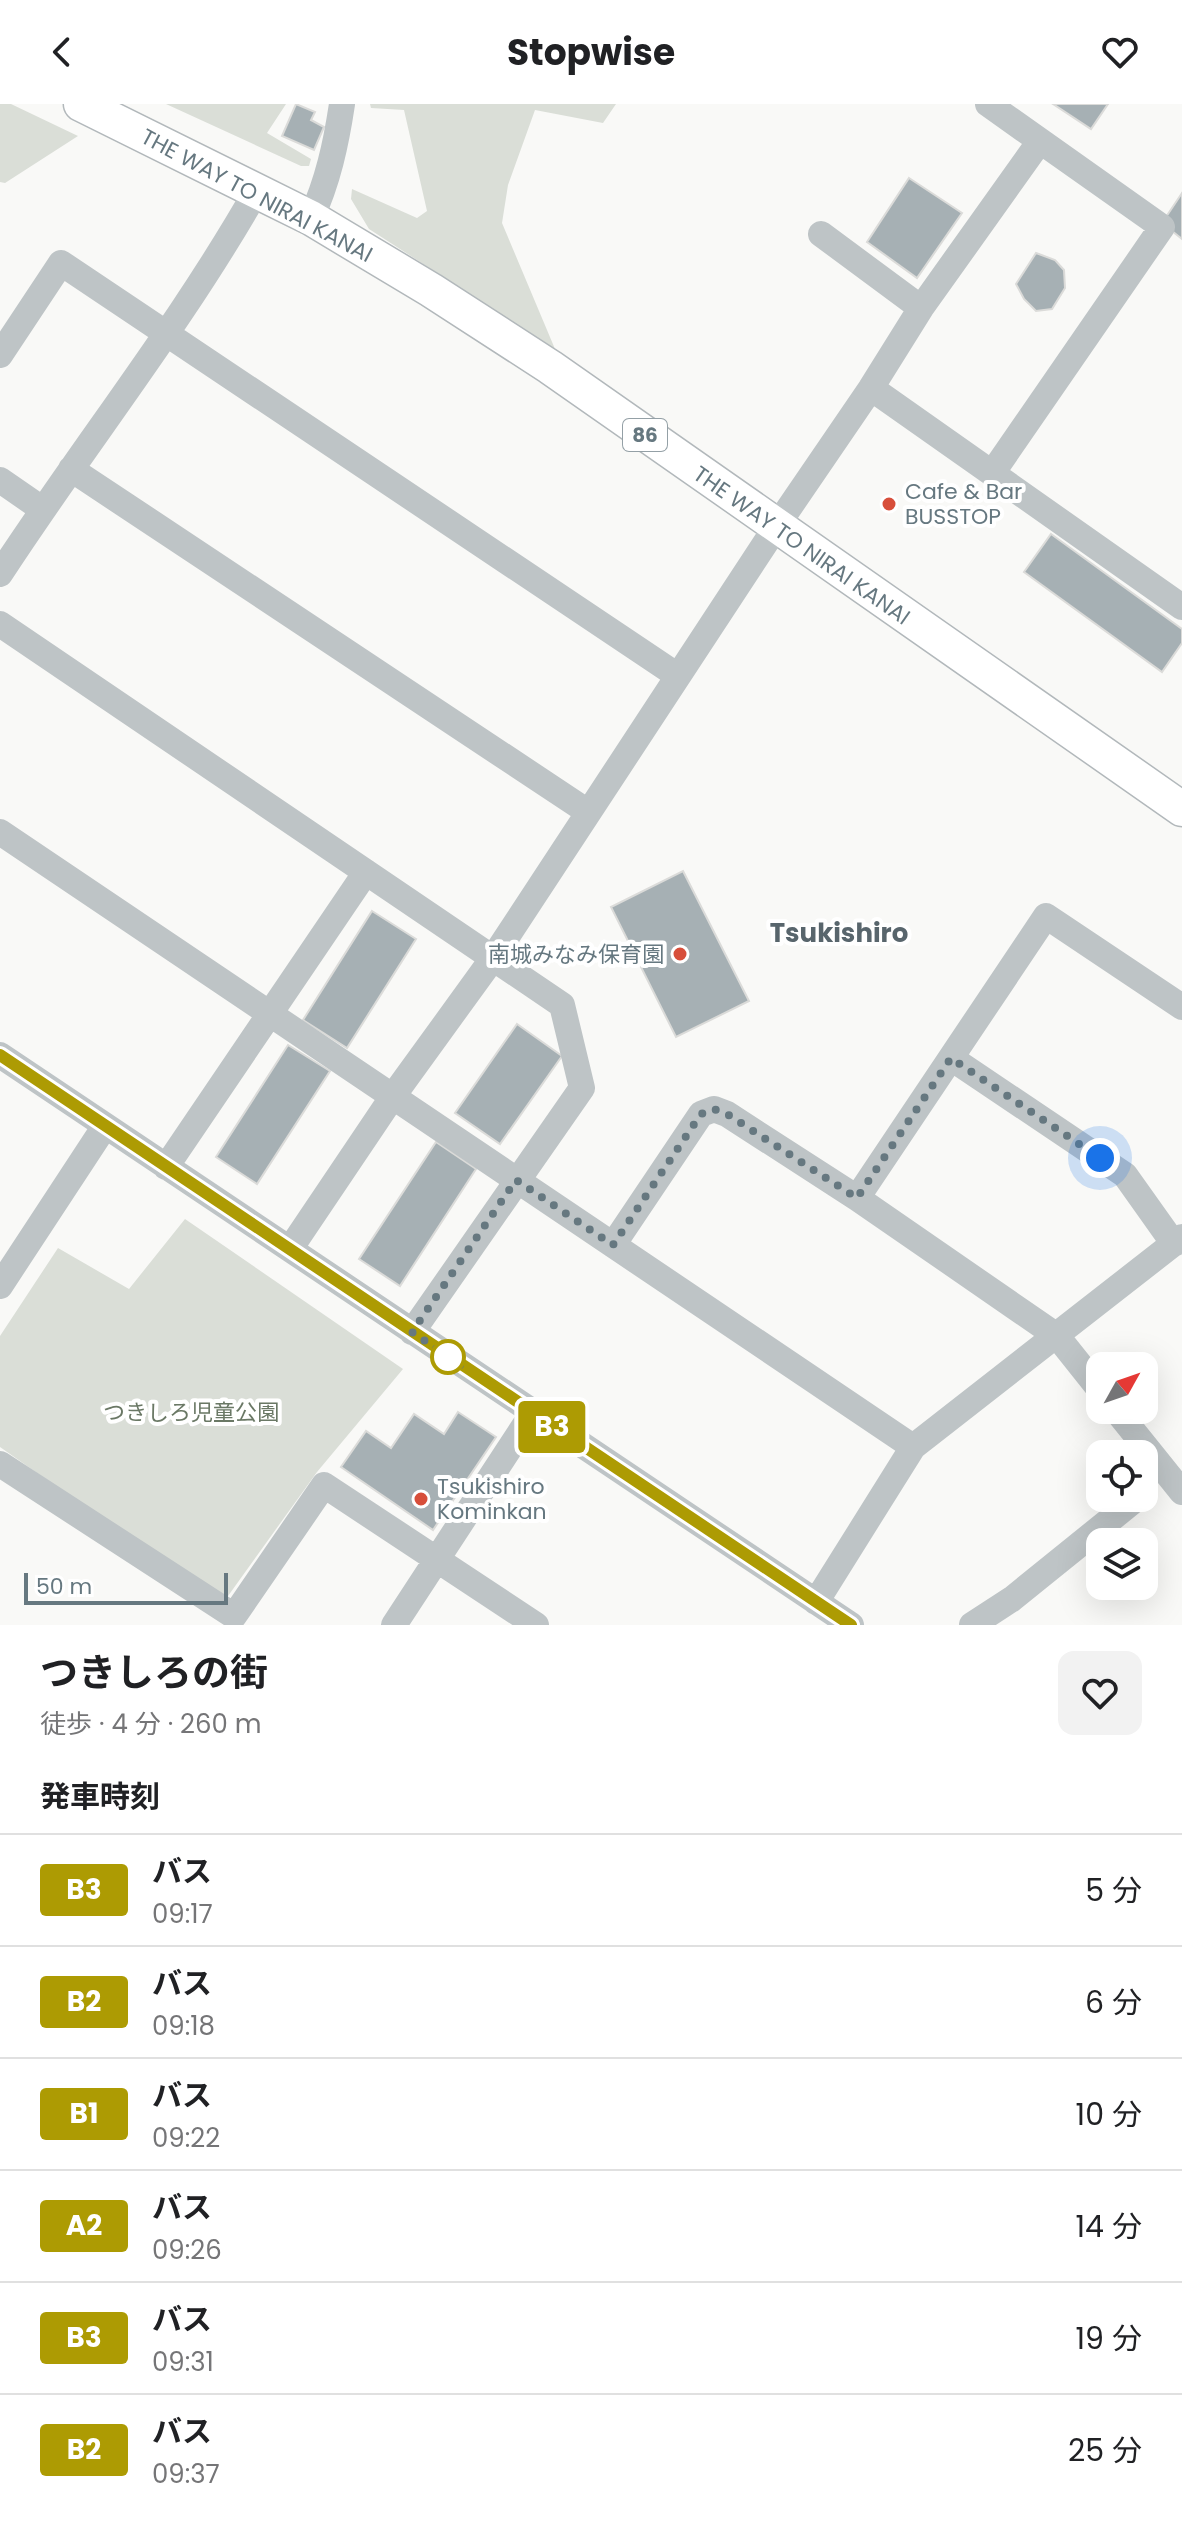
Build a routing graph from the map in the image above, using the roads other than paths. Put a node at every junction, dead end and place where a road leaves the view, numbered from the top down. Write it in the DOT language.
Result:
graph roads {
  1 [pos="81,104"];
  2 [pos="342,104"];
  3 [pos="988,104"];
  4 [pos="1040,141"];
  5 [pos="257,190"];
  6 [pos="311,218"];
  7 [pos="821,234"];
  8 [pos="921,308"];
  9 [pos="166,334"];
  10 [pos="0,355"];
  11 [pos="871,388"];
  12 [pos="71,469"];
  13 [pos="993,472"];
  14 [pos="0,480"];
  15 [pos="42,509"];
  16 [pos="776,527"];
  17 [pos="0,574"];
  18 [pos="1182,607"];
  19 [pos="0,624"];
  20 [pos="678,676"];
  21 [pos="1182,809"];
  22 [pos="588,812"];
  23 [pos="0,832"];
  24 [pos="366,872"];
  25 [pos="493,958"];
  26 [pos="1182,1007"];
  27 [pos="271,1014"];
  28 [pos="0,1055"];
  29 [pos="951,1058"];
  30 [pos="393,1096"];
  31 [pos="105,1126"];
  32 [pos="166,1167"];
  33 [pos="516,1180"];
  34 [pos="857,1198"];
  35 [pos="1178,1240"];
  36 [pos="613,1245"];
  37 [pos="290,1249"];
  38 [pos="9,1254"];
  39 [pos="0,1286"];
  40 [pos="412,1332"];
  41 [pos="1057,1336"];
  42 [pos="1086,1372"];
  43 [pos="532,1414"];
  44 [pos="1129,1424"];
  45 [pos="913,1447"];
  46 [pos="0,1464"];
  47 [pos="1177,1476"];
  48 [pos="1158,1486"];
  49 [pos="1120,1512"];
  50 [pos="438,1560"];
  51 [pos="816,1602"];
  52 [pos="394,1625"];
  53 [pos="536,1625"];
  54 [pos="851,1625"];
  55 [pos="972,1625"];
  1 -- 5 [label="main road, THE WAY TO NIRAI KANAI / 86"];
  2 -- 6 [label="street"];
  3 -- 4 [label="street"];
  4 -- 8 [label="street"];
  4 -- 13 [label="street"];
  5 -- 6 [label="main road, THE WAY TO NIRAI KANAI / 86"];
  5 -- 9 [label="street"];
  6 -- 16 [label="main road, THE WAY TO NIRAI KANAI / 86"];
  7 -- 8 [label="street"];
  8 -- 11 [label="street"];
  9 -- 10 [label="street"];
  9 -- 12 [label="street"];
  9 -- 20 [label="street"];
  11 -- 13 [label="street"];
  11 -- 16 [label="street"];
  12 -- 15 [label="street"];
  12 -- 22 [label="street"];
  13 -- 18 [label="street"];
  14 -- 15 [label="street"];
  15 -- 17 [label="street"];
  16 -- 20 [label="street"];
  16 -- 21 [label="main road, THE WAY TO NIRAI KANAI / 86"];
  19 -- 24 [label="street"];
  20 -- 22 [label="street"];
  22 -- 25 [label="street"];
  23 -- 27 [label="street"];
  24 -- 25 [label="street"];
  24 -- 27 [label="street"];
  25 -- 30 [label="street"];
  25 -- 33 [label="street"];
  26 -- 29 [label="street"];
  27 -- 30 [label="street"];
  27 -- 32 [label="street"];
  28 -- 31 [label="street"];
  29 -- 34 [label="street"];
  29 -- 35 [label="street"];
  30 -- 33 [label="street"];
  30 -- 37 [label="street"];
  31 -- 32 [label="street"];
  31 -- 38 [label="street"];
  32 -- 37 [label="street"];
  33 -- 36 [label="street"];
  33 -- 40 [label="street"];
  34 -- 36 [label="street"];
  34 -- 41 [label="street"];
  35 -- 41 [label="street"];
  36 -- 45 [label="street"];
  37 -- 40 [label="street"];
  38 -- 39 [label="street"];
  40 -- 43 [label="street"];
  41 -- 42 [label="street"];
  41 -- 45 [label="street"];
  43 -- 50 [label="street"];
  43 -- 51 [label="street"];
  44 -- 47 [label="street"];
  45 -- 51 [label="street"];
  46 -- 50 [label="street"];
  47 -- 48 [label="street"];
  49 -- 55 [label="street"];
  50 -- 52 [label="street"];
  50 -- 53 [label="street"];
  51 -- 54 [label="street"];
}
